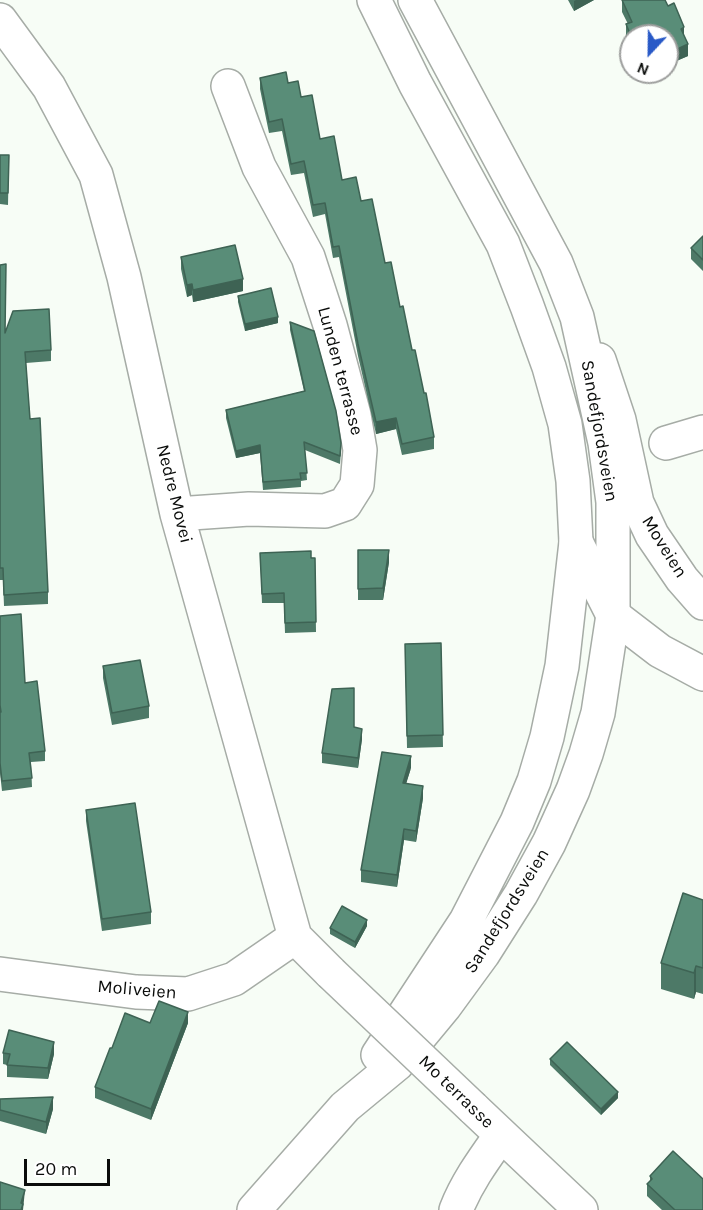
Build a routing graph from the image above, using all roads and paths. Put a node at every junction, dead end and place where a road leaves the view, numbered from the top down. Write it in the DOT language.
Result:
graph roads {
  1 [pos="374,0"];
  2 [pos="415,0"];
  3 [pos="0,20"];
  4 [pos="228,86"];
  5 [pos="577,317"];
  6 [pos="703,432"];
  7 [pos="666,443"];
  8 [pos="177,514"];
  9 [pos="576,542"];
  10 [pos="703,603"];
  11 [pos="613,615"];
  12 [pos="703,674"];
  13 [pos="295,937"];
  14 [pos="331,973"];
  15 [pos="0,974"];
  16 [pos="345,1107"];
  17 [pos="501,1135"];
  18 [pos="254,1210"];
  19 [pos="456,1210"];
  20 [pos="581,1210"];
  1 -- 9 [label="street, Sandefjordsveien"];
  2 -- 5 [label="street, Sandefjordsveien"];
  3 -- 8 [label="street, Nedre Movei"];
  4 -- 8 [label="street, Lunden terrasse"];
  5 -- 10 [label="street, Moveien"];
  5 -- 11 [label="street, Sandefjordsveien"];
  6 -- 7 [label="street"];
  8 -- 13 [label="street, Nedre Movei"];
  9 -- 11 [label="street"];
  9 -- 16 [label="street, Sandefjordsveien"];
  11 -- 12 [label="street"];
  11 -- 16 [label="street, Sandefjordsveien"];
  13 -- 14 [label="street, Nedre Movei"];
  13 -- 15 [label="street, Moliveien"];
  14 -- 17 [label="street, Mo terrasse, bridge"];
  16 -- 18 [label="street, Sandefjordsveien"];
  17 -- 19 [label="street"];
  17 -- 20 [label="street, Mo terrasse"];
}
